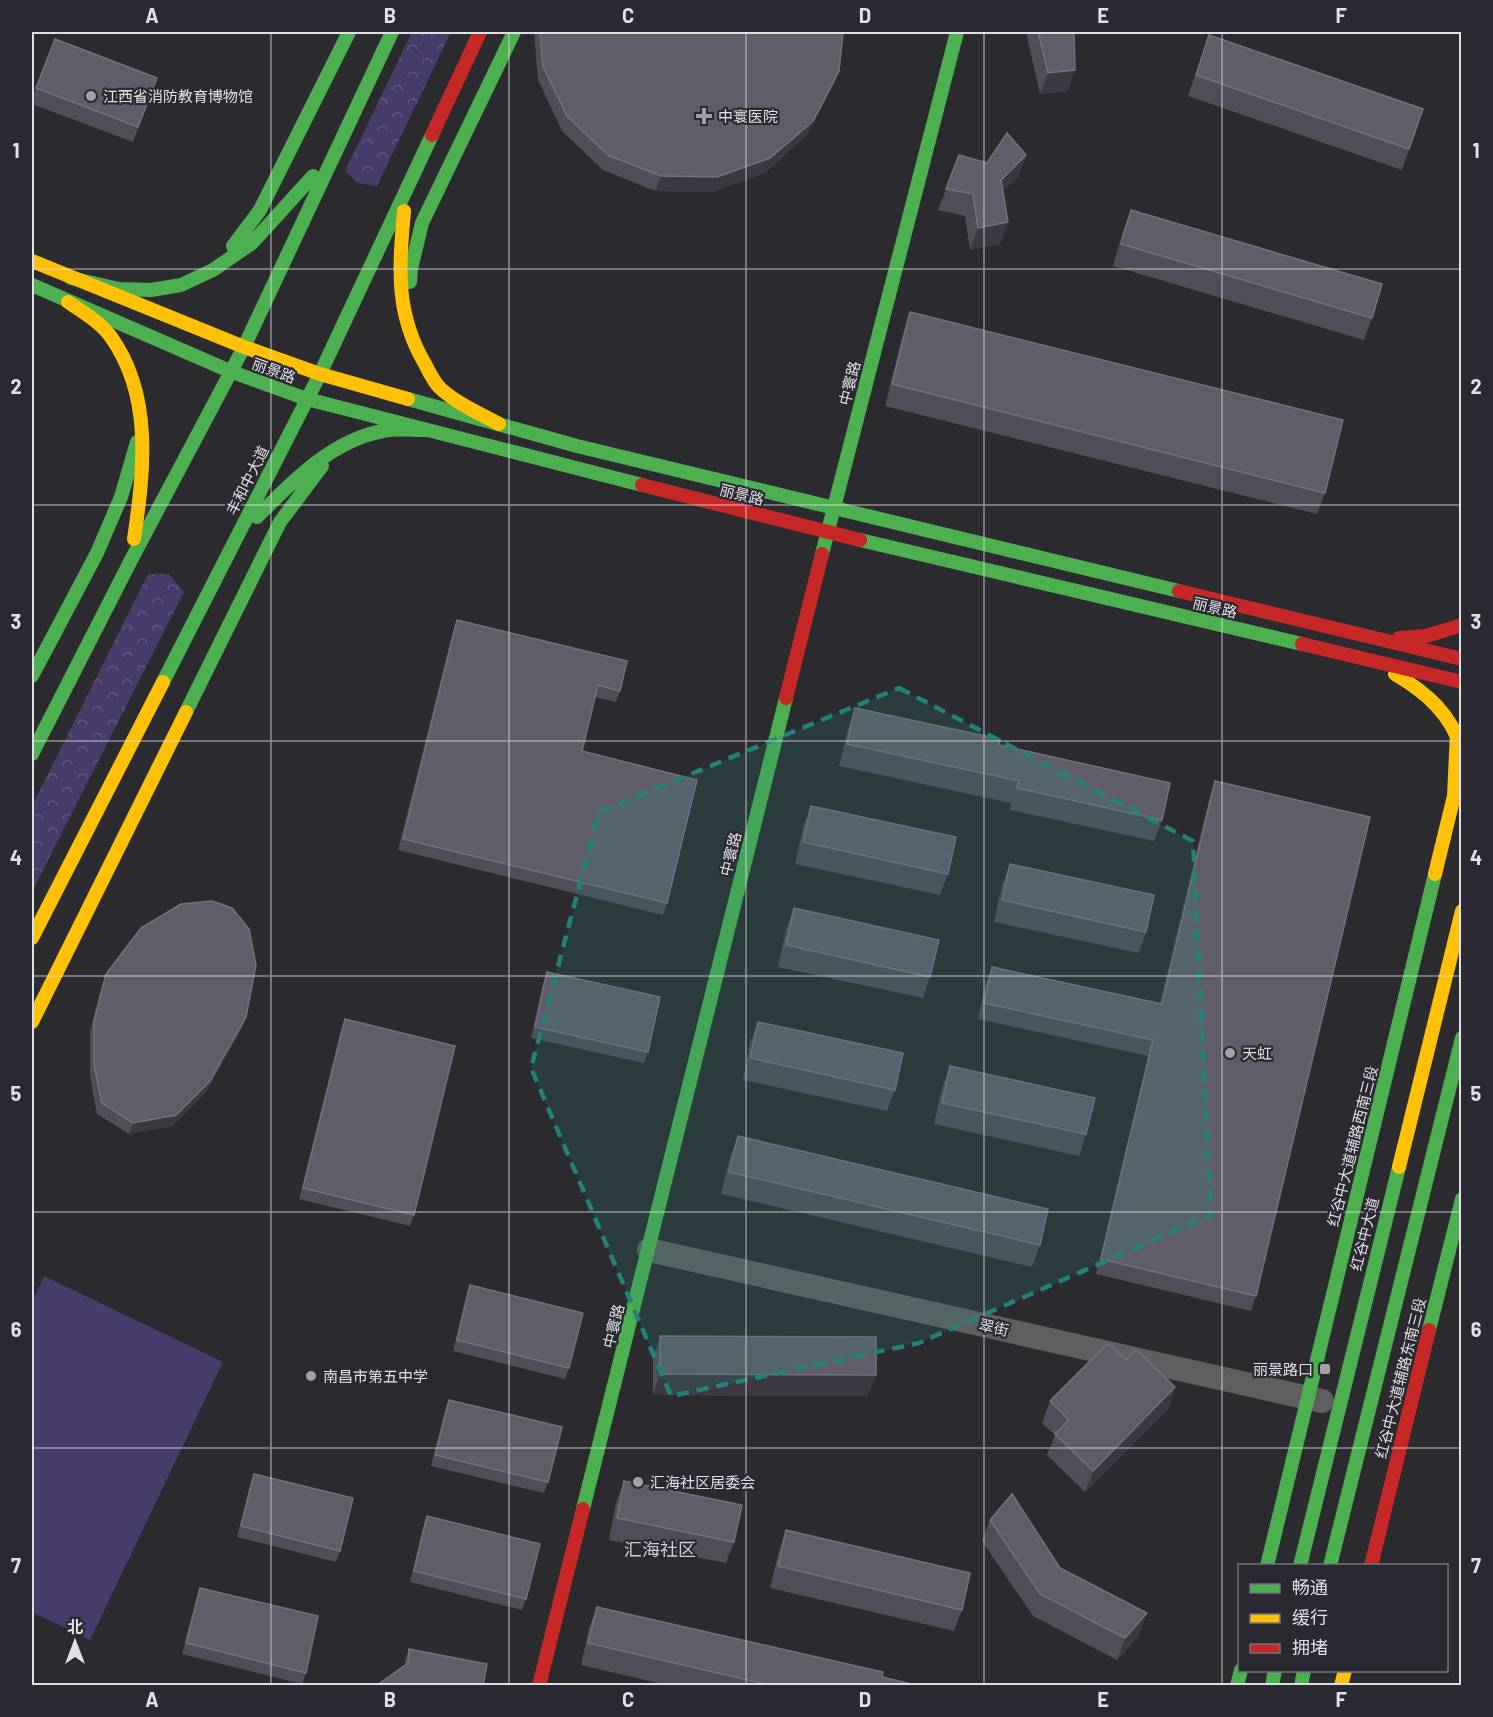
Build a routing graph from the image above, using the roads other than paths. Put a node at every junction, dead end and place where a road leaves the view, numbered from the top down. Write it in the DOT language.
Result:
graph roads {
  1 [pos="349,32"];
  2 [pos="392,32"];
  3 [pos="480,32"];
  4 [pos="514,32"];
  5 [pos="957,32"];
  6 [pos="339,145"];
  7 [pos="406,189"];
  8 [pos="32,261"];
  9 [pos="213,270"];
  10 [pos="71,278"];
  11 [pos="32,285"];
  12 [pos="68,302"];
  13 [pos="407,334"];
  14 [pos="244,347"];
  15 [pos="232,372"];
  16 [pos="320,374"];
  17 [pos="307,399"];
  18 [pos="143,423"];
  19 [pos="499,424"];
  20 [pos="425,430"];
  21 [pos="331,454"];
  22 [pos="834,507"];
  23 [pos="828,532"];
  24 [pos="237,538"];
  25 [pos="130,562"];
  26 [pos="1461,625"];
  27 [pos="1382,639"];
  28 [pos="1461,659"];
  29 [pos="1376,662"];
  30 [pos="32,676"];
  31 [pos="1461,682"];
  32 [pos="1457,733"];
  33 [pos="1461,750"];
  34 [pos="32,754"];
  35 [pos="1461,911"];
  36 [pos="32,938"];
  37 [pos="32,1022"];
  38 [pos="1461,1038"];
  39 [pos="1461,1199"];
  40 [pos="648,1250"];
  41 [pos="1308,1398"];
  42 [pos="1340,1405"];
  43 [pos="1267,1564"];
  44 [pos="1300,1564"];
  45 [pos="1330,1564"];
  46 [pos="1371,1564"];
  47 [pos="539,1686"];
  1 -- 9 [label="street"];
  2 -- 6 [label="street"];
  3 -- 7 [label="street, 丰和中大道"];
  4 -- 13 [label="street"];
  5 -- 22 [label="street, 中寰路"];
  6 -- 9 [label="street"];
  6 -- 14 [label="street"];
  7 -- 13 [label="street"];
  7 -- 16 [label="street, 丰和中大道"];
  8 -- 10 [label="street, 丽景路"];
  9 -- 10 [label="street"];
  10 -- 14 [label="street, 丽景路"];
  11 -- 12 [label="street, 丽景路"];
  12 -- 15 [label="street, 丽景路"];
  12 -- 18 [label="street"];
  13 -- 19 [label="street"];
  14 -- 15 [label="street"];
  14 -- 16 [label="street, 丽景路"];
  15 -- 17 [label="street, 丽景路"];
  15 -- 25 [label="street"];
  16 -- 17 [label="street, 丰和中大道"];
  16 -- 19 [label="street, 丽景路"];
  17 -- 20 [label="street, 丽景路"];
  17 -- 24 [label="street, 丰和中大道"];
  18 -- 25 [label="street"];
  18 -- 30 [label="street"];
  19 -- 22 [label="street, 丽景路"];
  20 -- 21 [label="street"];
  20 -- 23 [label="street, 丽景路"];
  21 -- 24 [label="street"];
  21 -- 37 [label="street"];
  22 -- 23 [label="street, 中寰路"];
  22 -- 27 [label="street, 丽景路"];
  23 -- 29 [label="street, 丽景路"];
  23 -- 40 [label="street, 中寰路"];
  24 -- 36 [label="street, 丰和中大道"];
  25 -- 34 [label="street"];
  26 -- 27 [label="street"];
  27 -- 28 [label="street, 丽景路"];
  29 -- 31 [label="street, 丽景路"];
  29 -- 32 [label="street"];
  32 -- 33 [label="street"];
  32 -- 41 [label="street, 红谷中大道辅路西南三段"];
  35 -- 42 [label="street, 红谷中大道"];
  38 -- 45 [label="street"];
  39 -- 46 [label="street, 红谷中大道辅路东南三段"];
  40 -- 41 [label="street, 翠街"];
  40 -- 47 [label="street, 中寰路"];
  41 -- 42 [label="street, 翠街"];
  41 -- 43 [label="street, 红谷中大道辅路西南三段"];
  42 -- 44 [label="street, 红谷中大道"];
}
